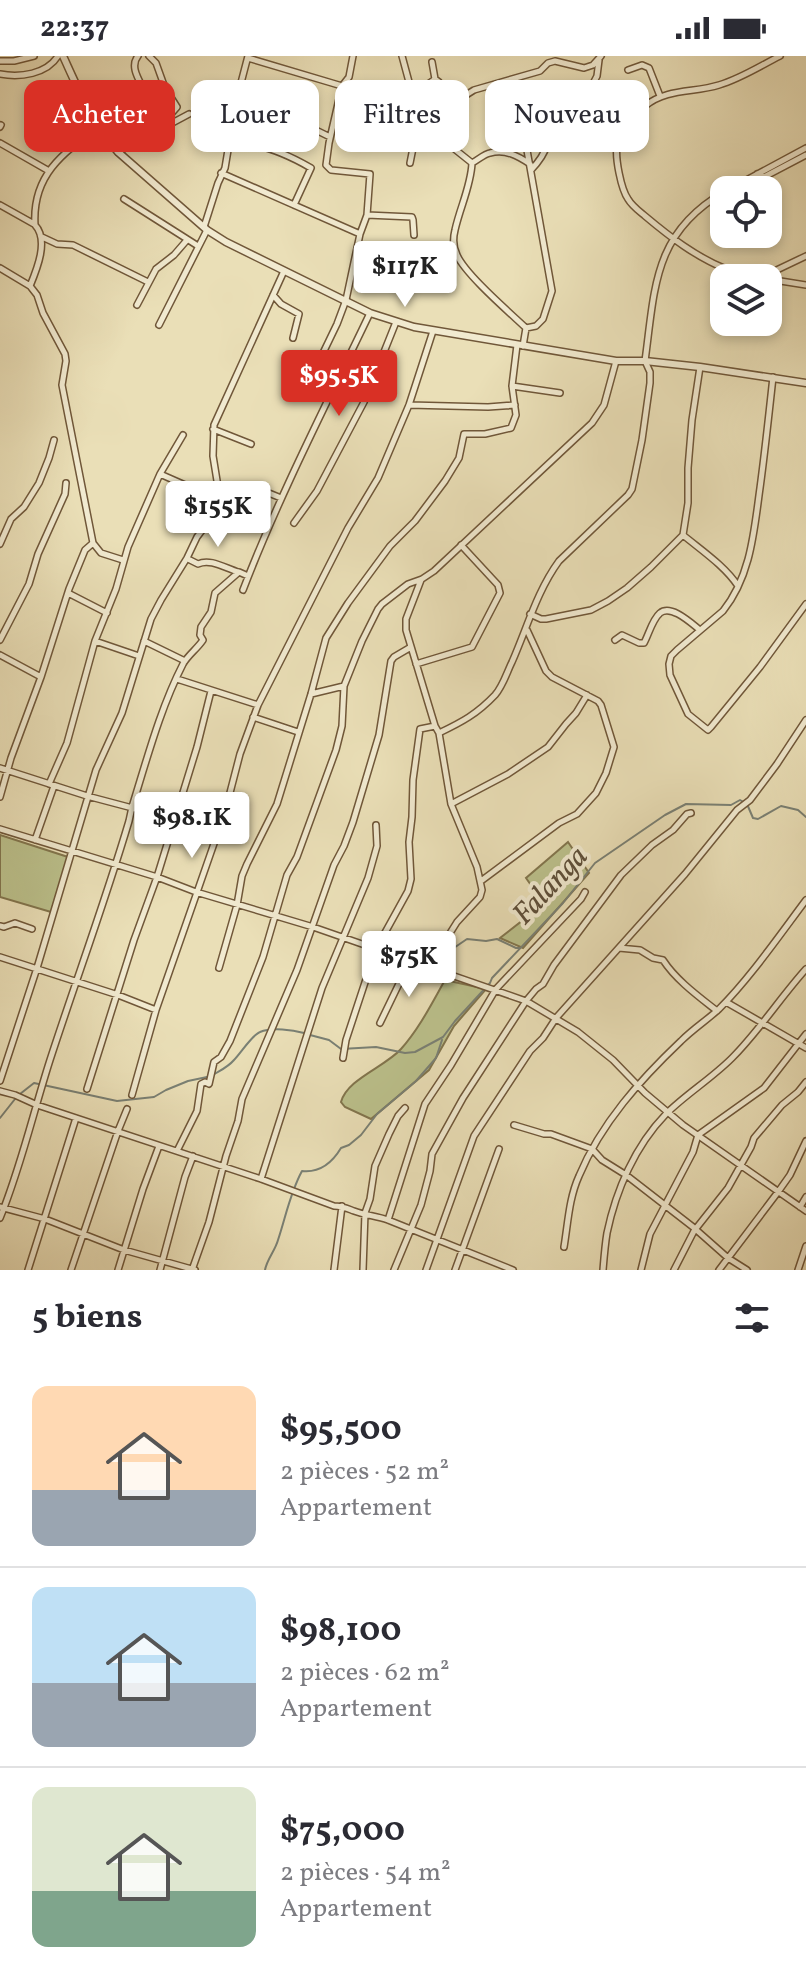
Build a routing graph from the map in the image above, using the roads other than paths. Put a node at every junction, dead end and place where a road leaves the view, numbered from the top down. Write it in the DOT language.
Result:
graph roads {
  1 [pos="34,56"];
  2 [pos="61,56"];
  3 [pos="138,56"];
  4 [pos="149,56"];
  5 [pos="353,56"];
  6 [pos="402,56"];
  7 [pos="780,56"];
  8 [pos="248,57"];
  9 [pos="599,57"];
  10 [pos="0,61"];
  11 [pos="432,62"];
  12 [pos="628,70"];
  13 [pos="0,74"];
  14 [pos="435,79"];
  15 [pos="73,80"];
  16 [pos="140,80"];
  17 [pos="162,80"];
  18 [pos="242,80"];
  19 [pos="347,80"];
  20 [pos="408,80"];
  21 [pos="595,80"];
  22 [pos="335,84"];
  23 [pos="469,93"];
  24 [pos="660,96"];
  25 [pos="649,104"];
  26 [pos="189,114"];
  27 [pos="335,116"];
  28 [pos="175,121"];
  29 [pos="319,132"];
  30 [pos="330,137"];
  31 [pos="0,143"];
  32 [pos="806,148"];
  33 [pos="66,152"];
  34 [pos="118,152"];
  35 [pos="228,152"];
  36 [pos="278,152"];
  37 [pos="412,152"];
  38 [pos="458,152"];
  39 [pos="528,152"];
  40 [pos="544,152"];
  41 [pos="618,152"];
  42 [pos="806,155"];
  43 [pos="410,163"];
  44 [pos="472,163"];
  45 [pos="531,168"];
  46 [pos="49,171"];
  47 [pos="221,173"];
  48 [pos="757,173"];
  49 [pos="752,176"];
  50 [pos="124,199"];
  51 [pos="710,201"];
  52 [pos="0,205"];
  53 [pos="294,205"];
  54 [pos="367,215"];
  55 [pos="35,225"];
  56 [pos="205,228"];
  57 [pos="360,234"];
  58 [pos="414,235"];
  59 [pos="42,237"];
  60 [pos="673,239"];
  61 [pos="187,240"];
  62 [pos="198,246"];
  63 [pos="806,256"];
  64 [pos="717,264"];
  65 [pos="0,268"];
  66 [pos="782,268"];
  67 [pos="284,271"];
  68 [pos="782,281"];
  69 [pos="148,282"];
  70 [pos="806,285"];
  71 [pos="30,286"];
  72 [pos="273,295"];
  73 [pos="346,300"];
  74 [pos="137,305"];
  75 [pos="370,313"];
  76 [pos="396,322"];
  77 [pos="159,325"];
  78 [pos="526,328"];
  79 [pos="433,331"];
  80 [pos="293,338"];
  81 [pos="520,346"];
  82 [pos="616,361"];
  83 [pos="645,361"];
  84 [pos="700,367"];
  85 [pos="773,377"];
  86 [pos="310,380"];
  87 [pos="806,383"];
  88 [pos="512,386"];
  89 [pos="560,393"];
  90 [pos="409,405"];
  91 [pos="515,405"];
  92 [pos="213,429"];
  93 [pos="183,435"];
  94 [pos="54,440"];
  95 [pos="251,444"];
  96 [pos="160,474"];
  97 [pos="66,483"];
  98 [pos="219,493"];
  99 [pos="281,498"];
  100 [pos="219,500"];
  101 [pos="294,523"];
  102 [pos="683,535"];
  103 [pos="93,543"];
  104 [pos="0,544"];
  105 [pos="461,545"];
  106 [pos="187,558"];
  107 [pos="123,560"];
  108 [pos="239,572"];
  109 [pos="248,576"];
  110 [pos="422,579"];
  111 [pos="738,587"];
  112 [pos="243,590"];
  113 [pos="68,593"];
  114 [pos="806,604"];
  115 [pos="107,613"];
  116 [pos="530,614"];
  117 [pos="526,629"];
  118 [pos="700,630"];
  119 [pos="0,640"];
  120 [pos="615,640"];
  121 [pos="95,641"];
  122 [pos="144,641"];
  123 [pos="411,647"];
  124 [pos="0,655"];
  125 [pos="139,656"];
  126 [pos="185,661"];
  127 [pos="416,664"];
  128 [pos="41,677"];
  129 [pos="177,679"];
  130 [pos="344,686"];
  131 [pos="211,691"];
  132 [pos="311,694"];
  133 [pos="587,695"];
  134 [pos="258,705"];
  135 [pos="253,717"];
  136 [pos="806,720"];
  137 [pos="435,726"];
  138 [pos="298,732"];
  139 [pos="439,733"];
  140 [pos="0,768"];
  141 [pos="7,770"];
  142 [pos="51,785"];
  143 [pos="87,796"];
  144 [pos="0,797"];
  145 [pos="451,804"];
  146 [pos="132,807"];
  147 [pos="691,813"];
  148 [pos="174,819"];
  149 [pos="376,825"];
  150 [pos="0,829"];
  151 [pos="35,840"];
  152 [pos="72,852"];
  153 [pos="116,866"];
  154 [pos="157,877"];
  155 [pos="481,881"];
  156 [pos="196,892"];
  157 [pos="585,892"];
  158 [pos="806,900"];
  159 [pos="237,905"];
  160 [pos="275,916"];
  161 [pos="0,926"];
  162 [pos="313,927"];
  163 [pos="32,929"];
  164 [pos="344,938"];
  165 [pos="442,946"];
  166 [pos="619,948"];
  167 [pos="376,949"];
  168 [pos="0,957"];
  169 [pos="410,961"];
  170 [pos="37,968"];
  171 [pos="219,968"];
  172 [pos="806,969"];
  173 [pos="76,983"];
  174 [pos="491,988"];
  175 [pos="118,995"];
  176 [pos="526,1001"];
  177 [pos="726,1002"];
  178 [pos="156,1010"];
  179 [pos="717,1011"];
  180 [pos="556,1018"];
  181 [pos="380,1023"];
  182 [pos="762,1024"];
  183 [pos="806,1034"];
  184 [pos="799,1043"];
  185 [pos="806,1048"];
  186 [pos="344,1052"];
  187 [pos="0,1081"];
  188 [pos="806,1082"];
  189 [pos="637,1086"];
  190 [pos="87,1089"];
  191 [pos="0,1091"];
  192 [pos="798,1092"];
  193 [pos="132,1095"];
  194 [pos="806,1096"];
  195 [pos="37,1105"];
  196 [pos="405,1108"];
  197 [pos="127,1109"];
  198 [pos="669,1112"];
  199 [pos="76,1118"];
  200 [pos="514,1125"];
  201 [pos="118,1131"];
  202 [pos="698,1135"];
  203 [pos="806,1141"];
  204 [pos="159,1146"];
  205 [pos="499,1149"];
  206 [pos="592,1149"];
  207 [pos="177,1151"];
  208 [pos="193,1156"];
  209 [pos="741,1164"];
  210 [pos="223,1166"];
  211 [pos="626,1175"];
  212 [pos="261,1179"];
  213 [pos="778,1192"];
  214 [pos="806,1197"];
  215 [pos="664,1205"];
  216 [pos="342,1206"];
  217 [pos="2,1207"];
  218 [pos="803,1209"];
  219 [pos="365,1213"];
  220 [pos="0,1218"];
  221 [pos="45,1219"];
  222 [pos="388,1220"];
  223 [pos="695,1229"];
  224 [pos="411,1230"];
  225 [pos="84,1234"];
  226 [pos="437,1239"];
  227 [pos="806,1246"];
  228 [pos="564,1247"];
  229 [pos="124,1250"];
  230 [pos="463,1251"];
  231 [pos="728,1258"];
  232 [pos="162,1262"];
  233 [pos="496,1267"];
  234 [pos="28,1270"];
  235 [pos="71,1270"];
  236 [pos="118,1270"];
  237 [pos="160,1270"];
  238 [pos="193,1270"];
  239 [pos="334,1270"];
  240 [pos="363,1270"];
  241 [pos="394,1270"];
  242 [pos="426,1270"];
  243 [pos="455,1270"];
  244 [pos="513,1270"];
  245 [pos="603,1270"];
  246 [pos="641,1270"];
  247 [pos="674,1270"];
  248 [pos="719,1270"];
  249 [pos="747,1270"];
  250 [pos="798,1270"];
  1 -- 10 [label="street"];
  2 -- 13 [label="street"];
  2 -- 15 [label="street"];
  3 -- 16 [label="street"];
  4 -- 17 [label="street"];
  5 -- 19 [label="street"];
  6 -- 20 [label="street"];
  7 -- 24 [label="street"];
  8 -- 18 [label="street"];
  8 -- 22 [label="street"];
  9 -- 21 [label="street"];
  9 -- 23 [label="street"];
  11 -- 14 [label="street"];
  12 -- 24 [label="street"];
  24 -- 25 [label="street"];
  26 -- 28 [label="street"];
  27 -- 30 [label="street"];
  29 -- 30 [label="street"];
  30 -- 54 [label="street"];
  31 -- 46 [label="street"];
  32 -- 48 [label="street"];
  33 -- 46 [label="street"];
  34 -- 56 [label="street"];
  35 -- 47 [label="street"];
  36 -- 53 [label="street"];
  37 -- 43 [label="street"];
  38 -- 44 [label="street"];
  39 -- 45 [label="street"];
  40 -- 45 [label="street"];
  41 -- 60 [label="street"];
  42 -- 48 [label="street"];
  44 -- 45 [label="street"];
  44 -- 78 [label="street"];
  45 -- 78 [label="street"];
  46 -- 55 [label="street"];
  47 -- 53 [label="street"];
  47 -- 56 [label="street"];
  48 -- 49 [label="street"];
  50 -- 61 [label="street"];
  51 -- 60 [label="street"];
  52 -- 55 [label="street"];
  53 -- 57 [label="street"];
  54 -- 57 [label="street"];
  54 -- 58 [label="street"];
  55 -- 59 [label="street"];
  56 -- 62 [label="street"];
  56 -- 67 [label="street"];
  57 -- 73 [label="street"];
  59 -- 69 [label="street"];
  59 -- 71 [label="street"];
  60 -- 64 [label="street"];
  60 -- 83 [label="street"];
  61 -- 62 [label="street"];
  61 -- 69 [label="street"];
  62 -- 77 [label="street"];
  63 -- 66 [label="street"];
  65 -- 71 [label="street"];
  67 -- 72 [label="street"];
  67 -- 73 [label="street"];
  68 -- 70 [label="street"];
  69 -- 74 [label="street"];
  71 -- 103 [label="street"];
  72 -- 80 [label="street"];
  72 -- 92 [label="street"];
  73 -- 75 [label="street"];
  73 -- 86 [label="street"];
  75 -- 76 [label="street"];
  75 -- 99 [label="street"];
  76 -- 79 [label="street"];
  76 -- 101 [label="street"];
  78 -- 81 [label="street"];
  79 -- 81 [label="street"];
  79 -- 90 [label="street"];
  81 -- 82 [label="street"];
  81 -- 88 [label="street"];
  82 -- 83 [label="street"];
  82 -- 105 [label="street"];
  83 -- 84 [label="street"];
  83 -- 116 [label="street"];
  84 -- 85 [label="street"];
  84 -- 102 [label="street"];
  85 -- 87 [label="street"];
  85 -- 111 [label="street"];
  88 -- 89 [label="street"];
  88 -- 91 [label="street"];
  90 -- 91 [label="street"];
  90 -- 134 [label="street"];
  91 -- 132 [label="street"];
  92 -- 95 [label="street"];
  92 -- 98 [label="street"];
  93 -- 96 [label="street"];
  94 -- 104 [label="street"];
  96 -- 100 [label="street"];
  96 -- 107 [label="street"];
  97 -- 119 [label="street"];
  98 -- 99 [label="street"];
  98 -- 100 [label="street"];
  99 -- 109 [label="street"];
  100 -- 106 [label="street"];
  102 -- 111 [label="street"];
  102 -- 116 [label="street"];
  103 -- 107 [label="street"];
  103 -- 113 [label="street"];
  105 -- 110 [label="street"];
  105 -- 127 [label="street"];
  106 -- 108 [label="street"];
  106 -- 122 [label="street"];
  107 -- 115 [label="street"];
  108 -- 109 [label="street"];
  108 -- 126 [label="street"];
  109 -- 112 [label="street"];
  110 -- 123 [label="street"];
  110 -- 130 [label="street"];
  111 -- 118 [label="street"];
  113 -- 115 [label="street"];
  113 -- 128 [label="street"];
  114 -- 118 [label="street"];
  115 -- 121 [label="street"];
  116 -- 117 [label="street"];
  117 -- 133 [label="street"];
  117 -- 139 [label="street"];
  118 -- 120 [label="street"];
  121 -- 125 [label="street"];
  121 -- 142 [label="street"];
  122 -- 125 [label="street"];
  122 -- 126 [label="street"];
  123 -- 127 [label="street"];
  123 -- 162 [label="street"];
  124 -- 128 [label="street"];
  125 -- 143 [label="street"];
  126 -- 129 [label="street"];
  127 -- 137 [label="street"];
  128 -- 141 [label="street"];
  129 -- 131 [label="street"];
  129 -- 146 [label="street"];
  130 -- 132 [label="street"];
  130 -- 160 [label="street"];
  131 -- 134 [label="street"];
  131 -- 148 [label="street"];
  132 -- 138 [label="street"];
  133 -- 145 [label="street"];
  133 -- 155 [label="street"];
  134 -- 135 [label="street"];
  135 -- 138 [label="street"];
  135 -- 156 [label="street"];
  136 -- 166 [label="street"];
  137 -- 139 [label="street"];
  137 -- 167 [label="street"];
  138 -- 159 [label="street"];
  139 -- 145 [label="street"];
  140 -- 141 [label="street"];
  141 -- 142 [label="street"];
  141 -- 144 [label="street"];
  142 -- 143 [label="street"];
  142 -- 151 [label="street"];
  143 -- 146 [label="street"];
  143 -- 152 [label="street"];
  145 -- 155 [label="street"];
  146 -- 148 [label="street"];
  146 -- 153 [label="street"];
  147 -- 176 [label="street"];
  148 -- 154 [label="street"];
  149 -- 164 [label="street"];
  150 -- 151 [label="street"];
  151 -- 152 [label="street"];
  152 -- 153 [label="street"];
  152 -- 170 [label="street"];
  153 -- 154 [label="street"];
  153 -- 173 [label="street"];
  154 -- 156 [label="street"];
  154 -- 175 [label="street"];
  155 -- 165 [label="street"];
  156 -- 159 [label="street"];
  156 -- 178 [label="street"];
  157 -- 174 [label="street"];
  158 -- 177 [label="street"];
  159 -- 160 [label="street"];
  159 -- 171 [label="street"];
  160 -- 162 [label="street"];
  160 -- 207 [label="street"];
  161 -- 163 [label="street"];
  162 -- 164 [label="street"];
  162 -- 210 [label="street"];
  164 -- 167 [label="street"];
  164 -- 212 [label="street"];
  166 -- 179 [label="street"];
  166 -- 180 [label="street"];
  167 -- 169 [label="street"];
  167 -- 186 [label="street"];
  168 -- 170 [label="street"];
  169 -- 174 [label="street"];
  169 -- 181 [label="street"];
  170 -- 173 [label="street"];
  170 -- 187 [label="street"];
  172 -- 182 [label="street"];
  173 -- 175 [label="street"];
  173 -- 195 [label="street"];
  174 -- 176 [label="street"];
  174 -- 222 [label="street"];
  175 -- 178 [label="street"];
  175 -- 190 [label="street"];
  176 -- 180 [label="street"];
  176 -- 224 [label="street"];
  177 -- 179 [label="street"];
  177 -- 182 [label="street"];
  178 -- 193 [label="street"];
  179 -- 189 [label="street"];
  180 -- 189 [label="street"];
  180 -- 226 [label="street"];
  182 -- 184 [label="street"];
  182 -- 198 [label="street"];
  183 -- 184 [label="street"];
  184 -- 185 [label="street"];
  184 -- 202 [label="street"];
  188 -- 192 [label="street"];
  189 -- 198 [label="street"];
  189 -- 206 [label="street"];
  191 -- 195 [label="street"];
  192 -- 194 [label="street"];
  192 -- 209 [label="street"];
  195 -- 199 [label="street"];
  195 -- 217 [label="street"];
  196 -- 219 [label="street"];
  197 -- 201 [label="street"];
  198 -- 202 [label="street"];
  198 -- 211 [label="street"];
  199 -- 201 [label="street"];
  199 -- 221 [label="street"];
  200 -- 206 [label="street"];
  201 -- 204 [label="street"];
  201 -- 225 [label="street"];
  202 -- 209 [label="street"];
  202 -- 215 [label="street"];
  203 -- 213 [label="street"];
  204 -- 207 [label="street"];
  204 -- 229 [label="street"];
  205 -- 230 [label="street"];
  206 -- 211 [label="street"];
  206 -- 228 [label="street"];
  207 -- 208 [label="street"];
  208 -- 210 [label="street"];
  208 -- 232 [label="street"];
  209 -- 213 [label="street"];
  209 -- 223 [label="street"];
  210 -- 212 [label="street"];
  210 -- 238 [label="street"];
  211 -- 215 [label="street"];
  211 -- 245 [label="street"];
  212 -- 216 [label="street"];
  213 -- 218 [label="street"];
  213 -- 231 [label="street"];
  214 -- 218 [label="street"];
  215 -- 223 [label="street"];
  215 -- 246 [label="street"];
  216 -- 219 [label="street"];
  216 -- 239 [label="street"];
  217 -- 220 [label="street"];
  217 -- 221 [label="street"];
  219 -- 222 [label="street"];
  219 -- 240 [label="street"];
  221 -- 225 [label="street"];
  221 -- 234 [label="street"];
  222 -- 224 [label="street"];
  223 -- 231 [label="street"];
  223 -- 247 [label="street"];
  224 -- 226 [label="street"];
  224 -- 241 [label="street"];
  225 -- 229 [label="street"];
  225 -- 235 [label="street"];
  226 -- 230 [label="street"];
  226 -- 242 [label="street"];
  227 -- 250 [label="street"];
  229 -- 232 [label="street"];
  229 -- 236 [label="street"];
  230 -- 233 [label="street"];
  230 -- 243 [label="street"];
  231 -- 248 [label="street"];
  231 -- 249 [label="street"];
  232 -- 237 [label="street"];
  232 -- 238 [label="street"];
  233 -- 244 [label="street"];
}
